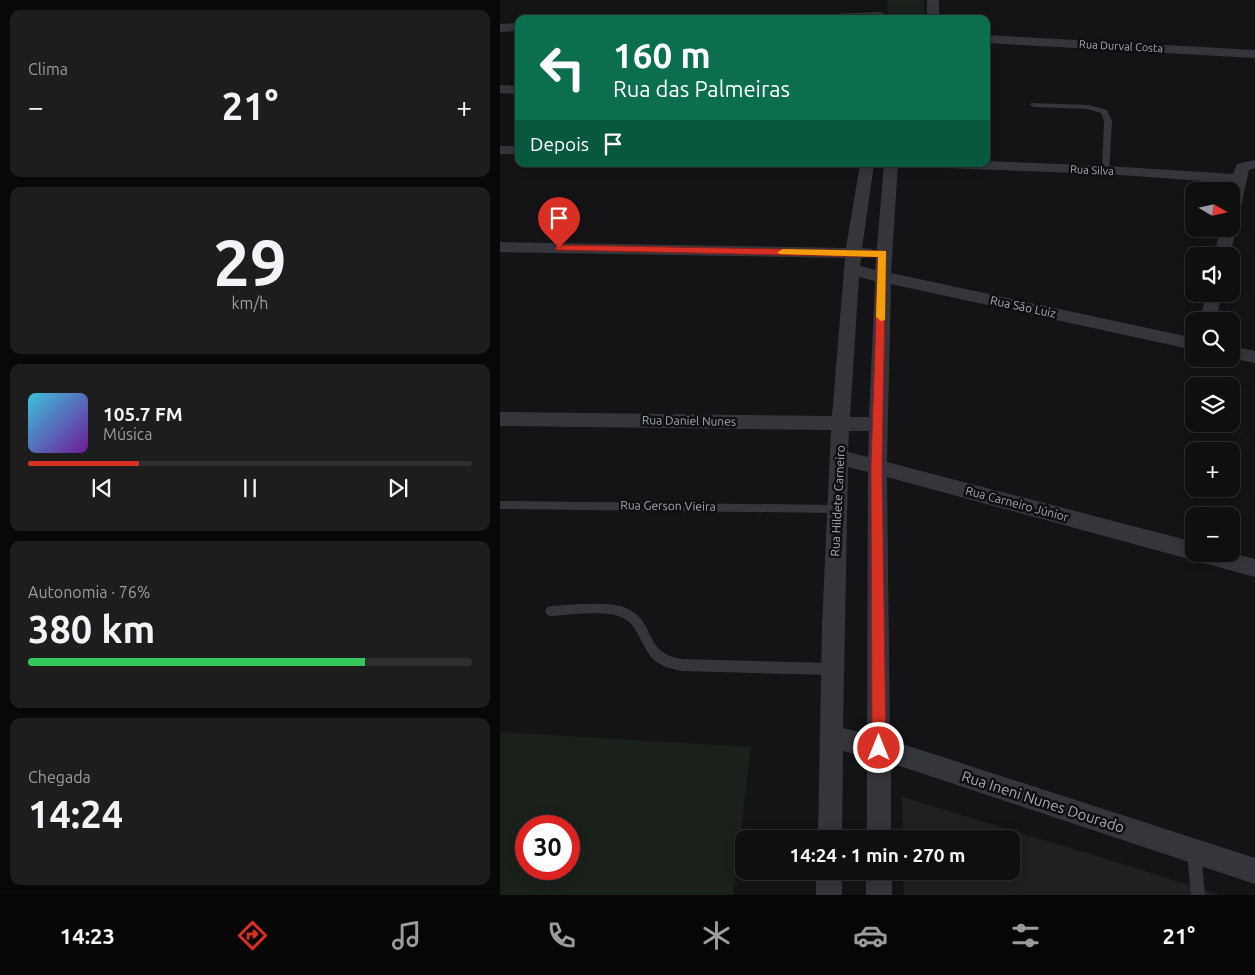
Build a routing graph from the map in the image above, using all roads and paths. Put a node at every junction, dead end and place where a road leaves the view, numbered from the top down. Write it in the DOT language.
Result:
graph roads {
  1 [pos="881,0"];
  2 [pos="933,0"];
  3 [pos="881,15"];
  4 [pos="933,15"];
  5 [pos="515,27"];
  6 [pos="500,28"];
  7 [pos="990,39"];
  8 [pos="1255,54"];
  9 [pos="500,90"];
  10 [pos="515,90"];
  11 [pos="1034,105"];
  12 [pos="500,150"];
  13 [pos="515,150"];
  14 [pos="990,166"];
  15 [pos="866,167"];
  16 [pos="891,167"];
  17 [pos="1106,170"];
  18 [pos="1246,170"];
  19 [pos="1240,188"];
  20 [pos="500,247"];
  21 [pos="883,254"];
  22 [pos="853,261"];
  23 [pos="883,276"];
  24 [pos="1185,342"];
  25 [pos="1240,354"];
  26 [pos="1255,358"];
  27 [pos="500,419"];
  28 [pos="841,423"];
  29 [pos="877,424"];
  30 [pos="839,457"];
  31 [pos="877,466"];
  32 [pos="500,505"];
  33 [pos="836,509"];
  34 [pos="1185,549"];
  35 [pos="1233,562"];
  36 [pos="1255,568"];
  37 [pos="551,610"];
  38 [pos="832,669"];
  39 [pos="831,737"];
  40 [pos="879,748"];
  41 [pos="830,830"];
  42 [pos="879,830"];
  43 [pos="1194,851"];
  44 [pos="1255,871"];
  45 [pos="829,880"];
  46 [pos="879,880"];
  47 [pos="829,895"];
  48 [pos="879,895"];
  49 [pos="1198,895"];
  1 -- 3 [label="street"];
  2 -- 4 [label="street"];
  5 -- 6 [label="street"];
  7 -- 8 [label="street, Rua Durval Costa"];
  9 -- 10 [label="street"];
  11 -- 17 [label="lane"];
  12 -- 13 [label="street"];
  14 -- 17 [label="street, Rua Silva"];
  15 -- 22 [label="street, Rua Hildete Carneiro"];
  16 -- 21 [label="street"];
  17 -- 18 [label="street, Rua Silva"];
  18 -- 19 [label="street"];
  20 -- 22 [label="street"];
  21 -- 22 [label="street"];
  21 -- 23 [label="street"];
  22 -- 23 [label="street, Rua São Luiz"];
  22 -- 28 [label="street, Rua Hildete Carneiro"];
  23 -- 24 [label="street, Rua São Luiz"];
  23 -- 29 [label="street"];
  25 -- 26 [label="street"];
  27 -- 28 [label="street, Rua Daniel Nunes"];
  28 -- 29 [label="street, Rua Daniel Nunes"];
  28 -- 30 [label="street, Rua Hildete Carneiro"];
  29 -- 31 [label="street"];
  30 -- 31 [label="street, Rua Carneiro Júnior"];
  30 -- 33 [label="street, Rua Hildete Carneiro"];
  31 -- 34 [label="street, Rua Carneiro Júnior"];
  31 -- 40 [label="street"];
  32 -- 33 [label="lane, Rua Gerson Vieira"];
  33 -- 38 [label="street, Rua Hildete Carneiro"];
  35 -- 36 [label="street"];
  37 -- 38 [label="lane"];
  38 -- 39 [label="street, Rua Hildete Carneiro"];
  39 -- 40 [label="street, Rua Ineni Nunes Dourado"];
  39 -- 41 [label="street, Rua Hildete Carneiro"];
  40 -- 42 [label="street"];
  40 -- 43 [label="street, Rua Ineni Nunes Dourado"];
  43 -- 44 [label="street, Rua Ineni Nunes Dourado"];
  43 -- 49 [label="lane"];
  45 -- 47 [label="street"];
  46 -- 48 [label="street"];
}
